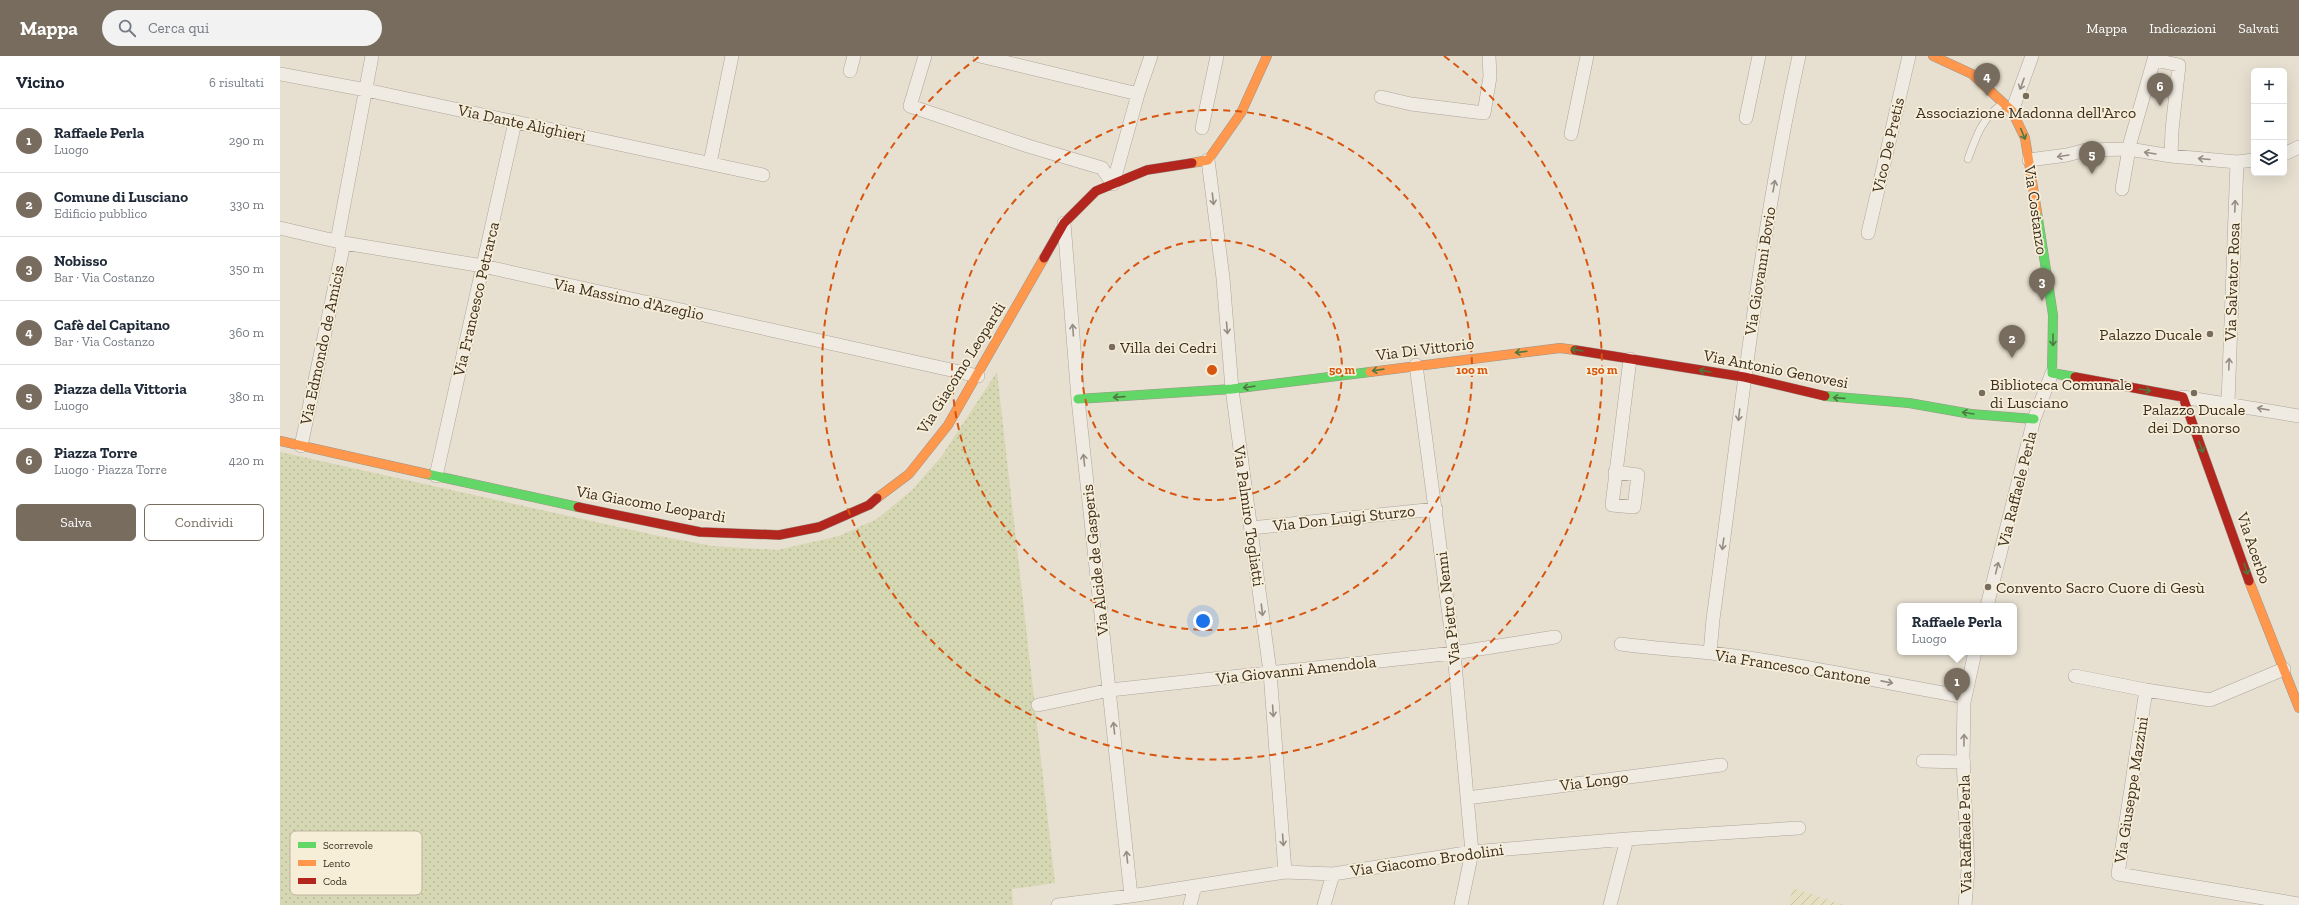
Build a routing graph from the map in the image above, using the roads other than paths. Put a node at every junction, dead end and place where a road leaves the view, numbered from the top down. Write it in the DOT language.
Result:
graph roads {
  1 [pos="372,56"];
  2 [pos="732,56"];
  3 [pos="854,56"];
  4 [pos="925,56"];
  5 [pos="980,56"];
  6 [pos="1152,56"];
  7 [pos="1217,56"];
  8 [pos="1267,56"];
  9 [pos="1489,56"];
  10 [pos="1586,56"];
  11 [pos="1759,56"];
  12 [pos="1799,56"];
  13 [pos="1909,56"];
  14 [pos="1933,56"];
  15 [pos="2032,56"];
  16 [pos="2154,58"];
  17 [pos="850,71"];
  18 [pos="280,74"];
  19 [pos="366,90"];
  20 [pos="1138,94"];
  21 [pos="1381,97"];
  22 [pos="2008,107"];
  23 [pos="1746,118"];
  24 [pos="514,122"];
  25 [pos="1202,128"];
  26 [pos="1571,134"];
  27 [pos="2299,147"];
  28 [pos="2129,150"];
  29 [pos="2287,153"];
  30 [pos="2287,154"];
  31 [pos="2299,155"];
  32 [pos="2171,156"];
  33 [pos="1968,159"];
  34 [pos="1208,160"];
  35 [pos="2029,160"];
  36 [pos="2251,160"];
  37 [pos="2237,162"];
  38 [pos="710,163"];
  39 [pos="763,175"];
  40 [pos="1113,184"];
  41 [pos="2122,189"];
  42 [pos="1064,223"];
  43 [pos="280,228"];
  44 [pos="1868,233"];
  45 [pos="340,242"];
  46 [pos="483,266"];
  47 [pos="1560,348"];
  48 [pos="1630,359"];
  49 [pos="1416,365"];
  50 [pos="2052,373"];
  51 [pos="978,376"];
  52 [pos="1744,376"];
  53 [pos="1232,390"];
  54 [pos="2183,397"];
  55 [pos="1078,399"];
  56 [pos="2228,403"];
  57 [pos="2299,416"];
  58 [pos="2034,419"];
  59 [pos="280,441"];
  60 [pos="301,446"];
  61 [pos="1615,472"];
  62 [pos="436,476"];
  63 [pos="1436,509"];
  64 [pos="1251,528"];
  65 [pos="1988,603"];
  66 [pos="1555,637"];
  67 [pos="1621,644"];
  68 [pos="1710,653"];
  69 [pos="1454,654"];
  70 [pos="1975,655"];
  71 [pos="2284,669"];
  72 [pos="1270,672"];
  73 [pos="2075,676"];
  74 [pos="1110,690"];
  75 [pos="2146,690"];
  76 [pos="1965,696"];
  77 [pos="1038,705"];
  78 [pos="2299,708"];
  79 [pos="1923,761"];
  80 [pos="1964,762"];
  81 [pos="1721,765"];
  82 [pos="1467,798"];
  83 [pos="1799,828"];
  84 [pos="1627,839"];
  85 [pos="1472,852"];
  86 [pos="1285,872"];
  87 [pos="1333,874"];
  88 [pos="1195,886"];
  89 [pos="1131,896"];
  90 [pos="2299,904"];
  91 [pos="1058,905"];
  92 [pos="1190,905"];
  93 [pos="1324,905"];
  94 [pos="1461,905"];
  95 [pos="1610,905"];
  96 [pos="1965,905"];
  1 -- 19 [label="street, Via Edmondo de Amicis"];
  2 -- 38 [label="street"];
  3 -- 17 [label="street"];
  4 -- 40 [label="street"];
  5 -- 20 [label="street"];
  6 -- 20 [label="street"];
  7 -- 25 [label="street"];
  8 -- 34 [label="street"];
  9 -- 21 [label="street"];
  10 -- 26 [label="street"];
  11 -- 23 [label="street"];
  52 -- 12 [label="street, Via Giovanni Bovio, one-way"];
  13 -- 44 [label="street, Vico De Pretis"];
  14 -- 22 [label="street, Via Costanzo"];
  15 -- 22 [label="street, one-way"];
  16 -- 28 [label="street"];
  16 -- 32 [label="street"];
  18 -- 19 [label="street, Via Dante Alighieri"];
  19 -- 24 [label="street, Via Dante Alighieri"];
  19 -- 45 [label="street, Via Edmondo de Amicis"];
  20 -- 40 [label="street"];
  22 -- 33 [label="lane"];
  22 -- 35 [label="street, Via Costanzo, one-way"];
  24 -- 38 [label="street, Via Dante Alighieri"];
  24 -- 46 [label="street, Via Francesco Petrarca"];
  27 -- 29 [label="street"];
  32 -- 28 [label="street, one-way"];
  28 -- 35 [label="street, one-way"];
  28 -- 41 [label="street"];
  30 -- 31 [label="street"];
  37 -- 32 [label="street, one-way"];
  34 -- 40 [label="street, Via Giacomo Leopardi"];
  34 -- 53 [label="street, Via Palmiro Togliatti, one-way"];
  35 -- 50 [label="street, Via Costanzo, one-way"];
  36 -- 37 [label="street"];
  56 -- 37 [label="street, Via Salvator Rosa, one-way"];
  38 -- 39 [label="street, Via Dante Alighieri"];
  40 -- 42 [label="street, Via Giacomo Leopardi"];
  42 -- 51 [label="street, Via Giacomo Leopardi"];
  55 -- 42 [label="street, Via Alcide de Gasperis, one-way"];
  43 -- 45 [label="street, Via Massimo d'Azeglio"];
  45 -- 46 [label="street, Via Massimo d'Azeglio"];
  45 -- 60 [label="street, Via Edmondo de Amicis"];
  46 -- 51 [label="street, Via Massimo d'Azeglio"];
  46 -- 62 [label="street, Via Francesco Petrarca"];
  48 -- 47 [label="street, Via Antonio Genovesi, one-way"];
  47 -- 49 [label="street, Via Di Vittorio, one-way"];
  52 -- 48 [label="street, Via Antonio Genovesi, one-way"];
  48 -- 61 [label="street"];
  49 -- 53 [label="street, Via Di Vittorio, one-way"];
  49 -- 63 [label="street, Via Pietro Nenni"];
  50 -- 54 [label="street, one-way"];
  50 -- 58 [label="street, Via Raffaele Perla"];
  51 -- 62 [label="street, Via Giacomo Leopardi"];
  58 -- 52 [label="street, Via Antonio Genovesi, one-way"];
  52 -- 68 [label="street, Via Giovanni Bovio, one-way"];
  53 -- 55 [label="street, Via Di Vittorio, one-way"];
  53 -- 64 [label="street, Via Palmiro Togliatti"];
  54 -- 56 [label="street"];
  54 -- 71 [label="street, Via Acerbo, one-way"];
  74 -- 55 [label="street, Via Alcide de Gasperis, one-way"];
  57 -- 56 [label="street, one-way"];
  65 -- 58 [label="street, Via Raffaele Perla, one-way"];
  59 -- 60 [label="street, Via Giacomo Leopardi"];
  60 -- 62 [label="street, Via Giacomo Leopardi"];
  63 -- 64 [label="street, Via Don Luigi Sturzo"];
  63 -- 69 [label="street, Via Pietro Nenni"];
  64 -- 72 [label="street, Via Palmiro Togliatti, one-way"];
  66 -- 69 [label="street, Via Giovanni Amendola"];
  67 -- 68 [label="street, Via Francesco Cantone"];
  68 -- 76 [label="street, Via Francesco Cantone, one-way"];
  69 -- 72 [label="street, Via Giovanni Amendola"];
  69 -- 82 [label="street, Via Pietro Nenni"];
  70 -- 76 [label="street, Via Raffaele Perla"];
  71 -- 75 [label="street"];
  71 -- 78 [label="street, Via Acerbo"];
  72 -- 74 [label="street, Via Giovanni Amendola"];
  72 -- 86 [label="street, Via Palmiro Togliatti, one-way"];
  73 -- 75 [label="street"];
  74 -- 77 [label="street, Via Giovanni Amendola"];
  89 -- 74 [label="street, Via Alcide de Gasperis, one-way"];
  75 -- 90 [label="street, Via Giuseppe Mazzini"];
  80 -- 76 [label="street, Via Raffaele Perla, one-way"];
  79 -- 80 [label="street, Via Raffaele Perla"];
  80 -- 96 [label="street, Via Raffaele Perla"];
  81 -- 82 [label="street, Via Longo"];
  82 -- 85 [label="street, Via Pietro Nenni"];
  83 -- 84 [label="street, Via Giacomo Brodolini"];
  84 -- 85 [label="street, Via Giacomo Brodolini"];
  84 -- 95 [label="street"];
  85 -- 87 [label="street, Via Giacomo Brodolini"];
  85 -- 94 [label="street, Via Pietro Nenni"];
  86 -- 87 [label="street, Via Giacomo Brodolini"];
  86 -- 88 [label="street, Via Giacomo Brodolini"];
  87 -- 93 [label="street"];
  88 -- 89 [label="street, Via Giacomo Brodolini"];
  88 -- 92 [label="street"];
  89 -- 91 [label="street, Via Giacomo Brodolini"];
}
